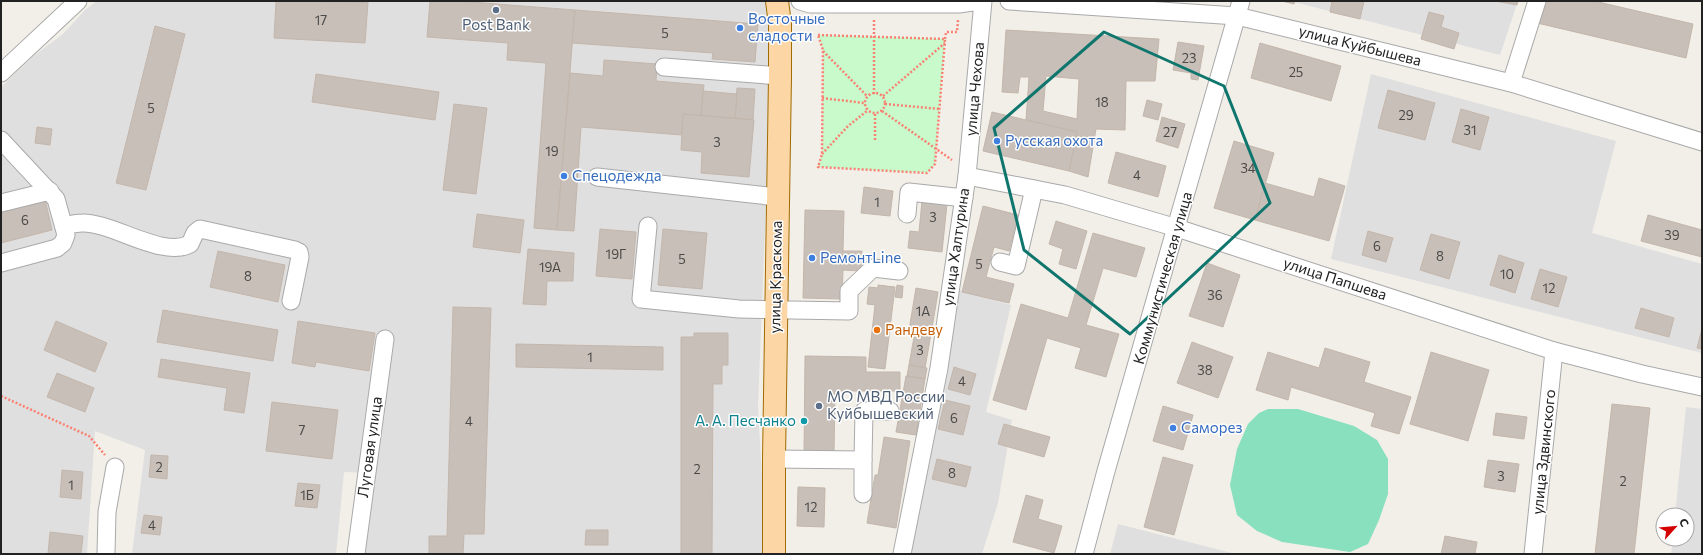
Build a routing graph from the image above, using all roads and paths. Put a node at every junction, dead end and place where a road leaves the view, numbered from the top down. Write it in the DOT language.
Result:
graph roads {
  1 [pos="78,1"];
  2 [pos="777,1"];
  3 [pos="800,1"];
  4 [pos="980,1"];
  5 [pos="983,1"];
  6 [pos="1009,1"];
  7 [pos="1537,1"];
  8 [pos="874,3"];
  9 [pos="959,4"];
  10 [pos="1239,8"];
  11 [pos="874,36"];
  12 [pos="945,39"];
  13 [pos="945,43"];
  14 [pos="823,50"];
  15 [pos="664,67"];
  16 [pos="1,73"];
  17 [pos="780,76"];
  18 [pos="1511,83"];
  19 [pos="874,94"];
  20 [pos="868,96"];
  21 [pos="883,96"];
  22 [pos="822,98"];
  23 [pos="864,103"];
  24 [pos="885,104"];
  25 [pos="940,109"];
  26 [pos="867,111"];
  27 [pos="882,111"];
  28 [pos="875,114"];
  29 [pos="1,140"];
  30 [pos="875,140"];
  31 [pos="1702,142"];
  32 [pos="936,151"];
  33 [pos="822,154"];
  34 [pos="967,173"];
  35 [pos="597,177"];
  36 [pos="1034,189"];
  37 [pos="50,191"];
  38 [pos="777,197"];
  39 [pos="964,198"];
  40 [pos="1,203"];
  41 [pos="907,214"];
  42 [pos="64,226"];
  43 [pos="648,226"];
  44 [pos="1177,228"];
  45 [pos="1000,262"];
  46 [pos="1,263"];
  47 [pos="899,271"];
  48 [pos="291,301"];
  49 [pos="776,310"];
  50 [pos="385,339"];
  51 [pos="1554,351"];
  52 [pos="1702,386"];
  53 [pos="1,396"];
  54 [pos="890,411"];
  55 [pos="774,459"];
  56 [pos="863,460"];
  57 [pos="115,467"];
  58 [pos="863,494"];
  59 [pos="106,554"];
  60 [pos="356,554"];
  61 [pos="774,554"];
  62 [pos="902,554"];
  63 [pos="1084,554"];
  64 [pos="1533,554"];
  1 -- 16 [label="street"];
  2 -- 17 [label="main road, улица Краскома"];
  3 -- 8 [label="street"];
  4 -- 9 [label="street"];
  5 -- 34 [label="street, улица Чехова"];
  6 -- 10 [label="street, улица Куйбышева"];
  7 -- 18 [label="street"];
  8 -- 9 [label="street"];
  8 -- 11 [label="path"];
  9 -- 12 [label="path"];
  10 -- 18 [label="street, улица Куйбышева"];
  10 -- 44 [label="street, Коммунистическая улица"];
  11 -- 12 [label="path"];
  11 -- 14 [label="path"];
  11 -- 19 [label="path"];
  12 -- 13 [label="path"];
  13 -- 21 [label="path"];
  13 -- 25 [label="path"];
  14 -- 20 [label="path"];
  14 -- 22 [label="path"];
  15 -- 17 [label="street"];
  17 -- 38 [label="main road, улица Краскома"];
  18 -- 31 [label="street, улица Куйбышева"];
  19 -- 20 [label="path"];
  19 -- 21 [label="path"];
  20 -- 23 [label="path"];
  21 -- 24 [label="path"];
  22 -- 23 [label="path"];
  22 -- 33 [label="path"];
  23 -- 26 [label="path"];
  24 -- 25 [label="path"];
  24 -- 27 [label="path"];
  25 -- 32 [label="path"];
  26 -- 28 [label="path"];
  26 -- 33 [label="path"];
  27 -- 28 [label="path"];
  27 -- 32 [label="path"];
  28 -- 30 [label="path"];
  29 -- 37 [label="street"];
  32 -- 33 [label="path"];
  32 -- 34 [label="path"];
  34 -- 36 [label="street, улица Папшева"];
  34 -- 39 [label="street, улица Халтурина"];
  35 -- 38 [label="street"];
  36 -- 44 [label="street, улица Папшева"];
  36 -- 45 [label="street"];
  37 -- 40 [label="street"];
  37 -- 42 [label="street"];
  38 -- 49 [label="main road, улица Краскома"];
  39 -- 41 [label="street"];
  39 -- 62 [label="street, улица Халтурина"];
  42 -- 46 [label="street"];
  42 -- 48 [label="street"];
  43 -- 49 [label="street"];
  44 -- 51 [label="street, улица Папшева"];
  44 -- 63 [label="street, Коммунистическая улица"];
  47 -- 49 [label="street"];
  49 -- 55 [label="main road, улица Краскома"];
  50 -- 60 [label="street, Луговая улица"];
  51 -- 52 [label="street, улица Папшева"];
  51 -- 64 [label="street, улица Здвинского"];
  53 -- 57 [label="path"];
  54 -- 56 [label="street"];
  55 -- 56 [label="street"];
  55 -- 61 [label="main road, улица Краскома"];
  56 -- 58 [label="street"];
  57 -- 59 [label="street"];
}
